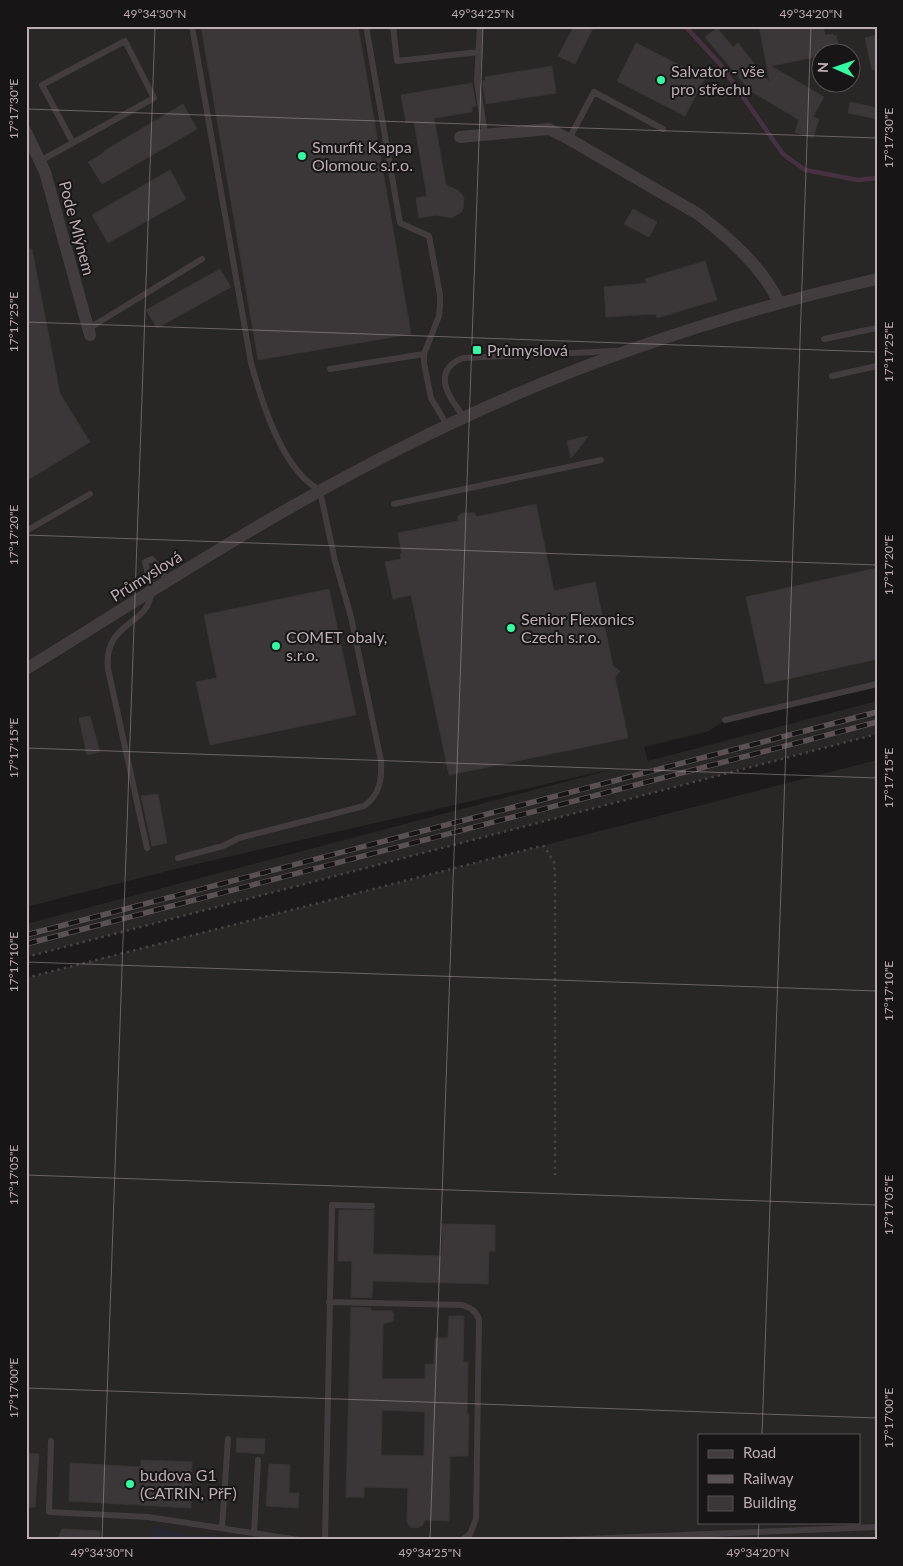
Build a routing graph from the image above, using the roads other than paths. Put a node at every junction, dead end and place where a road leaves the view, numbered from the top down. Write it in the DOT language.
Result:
graph roads {
  1 [pos="192,26"];
  2 [pos="366,26"];
  3 [pos="393,26"];
  4 [pos="480,26"];
  5 [pos="478,52"];
  6 [pos="663,129"];
  7 [pos="26,132"];
  8 [pos="485,135"];
  9 [pos="460,138"];
  10 [pos="569,138"];
  11 [pos="73,143"];
  12 [pos="40,161"];
  13 [pos="202,259"];
  14 [pos="877,278"];
  15 [pos="779,302"];
  16 [pos="877,328"];
  17 [pos="89,332"];
  18 [pos="824,339"];
  19 [pos="625,351"];
  20 [pos="424,354"];
  21 [pos="877,366"];
  22 [pos="330,368"];
  23 [pos="832,376"];
  24 [pos="464,417"];
  25 [pos="447,425"];
  26 [pos="601,460"];
  27 [pos="320,491"];
  28 [pos="90,494"];
  29 [pos="394,504"];
  30 [pos="26,531"];
  31 [pos="168,581"];
  32 [pos="151,591"];
  33 [pos="26,668"];
  34 [pos="877,684"];
  35 [pos="725,720"];
  36 [pos="147,848"];
  37 [pos="178,858"];
  38 [pos="372,1206"];
  39 [pos="329,1302"];
  40 [pos="228,1439"];
  41 [pos="51,1441"];
  42 [pos="258,1460"];
  43 [pos="877,1527"];
  44 [pos="222,1528"];
  45 [pos="254,1533"];
  46 [pos="299,1540"];
  47 [pos="325,1540"];
  48 [pos="462,1540"];
  49 [pos="561,1540"];
  1 -- 27 [label="lane"];
  2 -- 20 [label="lane"];
  3 -- 5 [label="lane"];
  4 -- 5 [label="lane"];
  5 -- 8 [label="lane"];
  6 -- 10 [label="lane"];
  7 -- 12 [label="street, Pode Mlýnem"];
  8 -- 9 [label="street"];
  8 -- 10 [label="street"];
  10 -- 15 [label="street"];
  11 -- 11 [label="lane"];
  11 -- 12 [label="lane"];
  12 -- 17 [label="street, Pode Mlýnem"];
  13 -- 17 [label="lane"];
  14 -- 15 [label="street, Průmyslová"];
  15 -- 19 [label="street, Průmyslová"];
  16 -- 18 [label="lane"];
  19 -- 24 [label="street, Průmyslová"];
  19 -- 24 [label="lane"];
  20 -- 22 [label="lane"];
  20 -- 25 [label="lane"];
  21 -- 23 [label="lane"];
  24 -- 25 [label="street, Průmyslová"];
  25 -- 27 [label="street, Průmyslová"];
  26 -- 29 [label="lane"];
  27 -- 31 [label="street, Průmyslová"];
  27 -- 37 [label="lane"];
  28 -- 30 [label="lane"];
  31 -- 32 [label="street, Průmyslová"];
  31 -- 32 [label="lane"];
  32 -- 33 [label="street, Průmyslová"];
  32 -- 36 [label="lane"];
  34 -- 35 [label="lane"];
  38 -- 39 [label="lane"];
  39 -- 47 [label="lane"];
  39 -- 48 [label="lane"];
  40 -- 44 [label="lane"];
  41 -- 44 [label="lane"];
  42 -- 45 [label="lane"];
  43 -- 49 [label="lane"];
  44 -- 45 [label="lane"];
  45 -- 46 [label="lane"];
}
